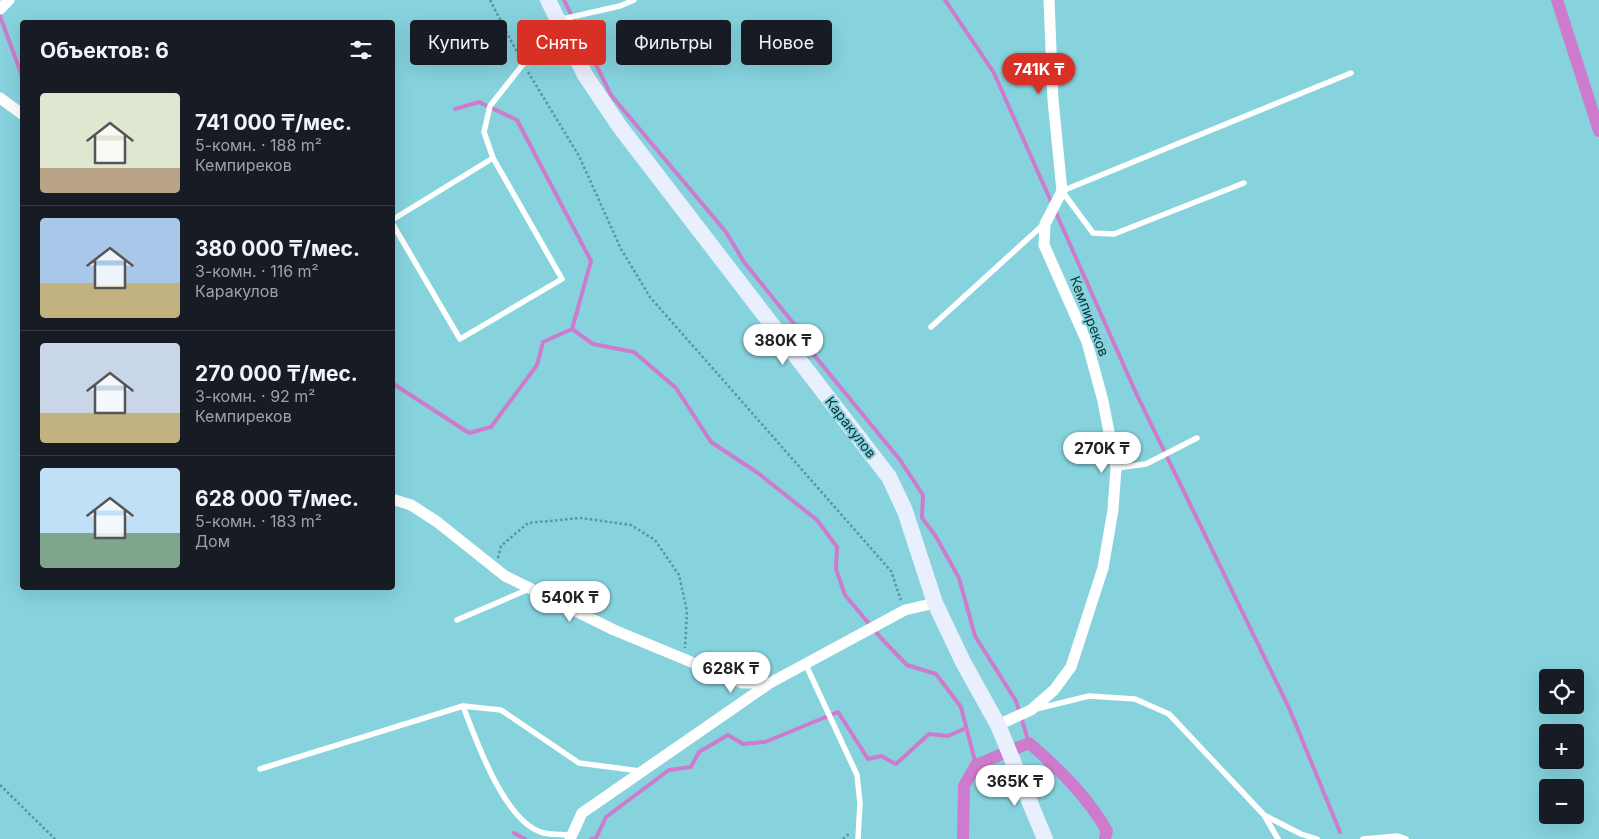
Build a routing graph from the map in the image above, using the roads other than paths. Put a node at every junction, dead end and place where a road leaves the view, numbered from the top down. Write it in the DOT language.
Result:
graph roads {
  1 [pos="10,0"];
  2 [pos="548,0"];
  3 [pos="634,0"];
  4 [pos="1049,0"];
  5 [pos="0,9"];
  6 [pos="558,20"];
  7 [pos="522,65"];
  8 [pos="580,65"];
  9 [pos="1351,73"];
  10 [pos="0,98"];
  11 [pos="20,113"];
  12 [pos="493,158"];
  13 [pos="1244,183"];
  14 [pos="1060,194"];
  15 [pos="395,220"];
  16 [pos="1047,220"];
  17 [pos="395,227"];
  18 [pos="931,327"];
  19 [pos="1197,438"];
  20 [pos="1116,468"];
  21 [pos="395,500"];
  22 [pos="531,588"];
  23 [pos="935,604"];
  24 [pos="457,620"];
  25 [pos="805,664"];
  26 [pos="770,683"];
  27 [pos="463,706"];
  28 [pos="1031,710"];
  29 [pos="998,725"];
  30 [pos="260,769"];
  31 [pos="642,772"];
  32 [pos="1264,815"];
  33 [pos="570,837"];
  34 [pos="858,839"];
  35 [pos="1045,839"];
  36 [pos="1278,839"];
  37 [pos="1317,839"];
  38 [pos="1363,839"];
  39 [pos="1406,839"];
  1 -- 5 [label="street"];
  2 -- 6 [label="main road, Каракулов"];
  3 -- 6 [label="lane"];
  4 -- 14 [label="street"];
  7 -- 12 [label="lane"];
  8 -- 23 [label="main road, Каракулов"];
  9 -- 14 [label="lane"];
  10 -- 11 [label="street"];
  12 -- 15 [label="lane"];
  12 -- 17 [label="lane"];
  13 -- 14 [label="lane"];
  14 -- 16 [label="street, Кемпиреков"];
  16 -- 18 [label="lane"];
  16 -- 20 [label="street, Кемпиреков"];
  19 -- 20 [label="lane"];
  20 -- 28 [label="street, Кемпиреков"];
  21 -- 22 [label="street"];
  22 -- 24 [label="lane"];
  22 -- 26 [label="street"];
  23 -- 25 [label="street"];
  23 -- 29 [label="main road, Каракулов"];
  25 -- 26 [label="street"];
  25 -- 34 [label="lane"];
  26 -- 31 [label="street"];
  27 -- 30 [label="lane"];
  27 -- 31 [label="lane"];
  27 -- 33 [label="lane"];
  28 -- 29 [label="street, Кемпиреков"];
  28 -- 32 [label="lane"];
  29 -- 35 [label="main road, Каракулов"];
  31 -- 33 [label="street"];
  32 -- 36 [label="lane"];
  32 -- 37 [label="lane"];
  38 -- 39 [label="lane"];
}
